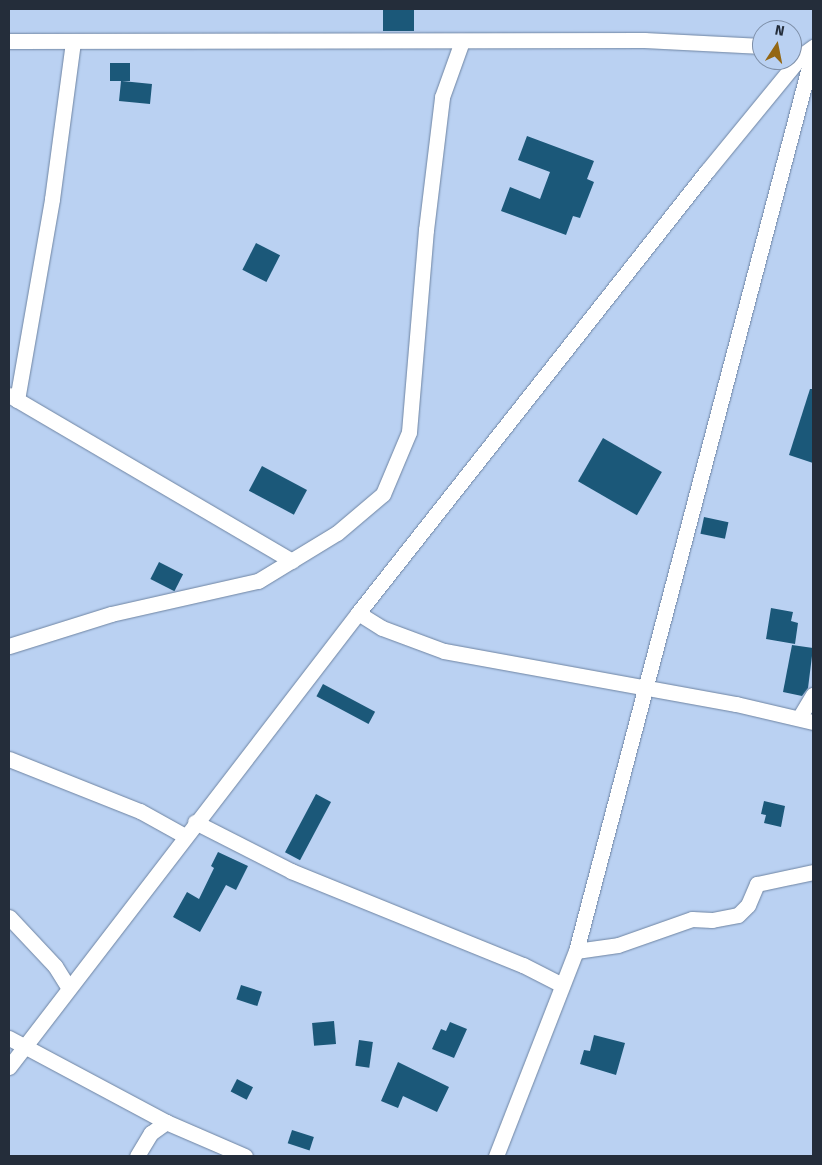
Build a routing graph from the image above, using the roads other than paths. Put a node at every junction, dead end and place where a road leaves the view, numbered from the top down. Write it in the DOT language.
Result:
graph roads {
  1 [pos="9,41"];
  2 [pos="73,41"];
  3 [pos="462,41"];
  4 [pos="752,45"];
  5 [pos="805,51"];
  6 [pos="13,398"];
  7 [pos="292,561"];
  8 [pos="358,613"];
  9 [pos="9,646"];
  10 [pos="646,689"];
  11 [pos="813,694"];
  12 [pos="806,720"];
  13 [pos="9,759"];
  14 [pos="195,822"];
  15 [pos="185,836"];
  16 [pos="813,872"];
  17 [pos="9,918"];
  18 [pos="576,951"];
  19 [pos="562,986"];
  20 [pos="69,988"];
  21 [pos="9,1038"];
  22 [pos="25,1046"];
  23 [pos="9,1067"];
  24 [pos="148,1111"];
  25 [pos="166,1122"];
  26 [pos="151,1133"];
  27 [pos="137,1156"];
  28 [pos="245,1156"];
  29 [pos="496,1156"];
  1 -- 2 [label="street"];
  2 -- 3 [label="street"];
  2 -- 6 [label="street"];
  3 -- 4 [label="street"];
  3 -- 7 [label="street"];
  5 -- 8 [label="street"];
  5 -- 10 [label="street"];
  6 -- 7 [label="street"];
  7 -- 9 [label="street"];
  8 -- 10 [label="street"];
  8 -- 14 [label="street"];
  10 -- 12 [label="street"];
  10 -- 18 [label="street"];
  11 -- 12 [label="street"];
  13 -- 15 [label="street"];
  14 -- 15 [label="street"];
  14 -- 19 [label="street"];
  15 -- 20 [label="street"];
  16 -- 18 [label="street"];
  17 -- 20 [label="street"];
  18 -- 19 [label="street"];
  19 -- 29 [label="street"];
  20 -- 22 [label="street"];
  21 -- 22 [label="street"];
  22 -- 23 [label="street"];
  22 -- 24 [label="street"];
  24 -- 25 [label="street"];
  24 -- 26 [label="street"];
  25 -- 26 [label="street"];
  25 -- 28 [label="street"];
  26 -- 27 [label="street"];
}
